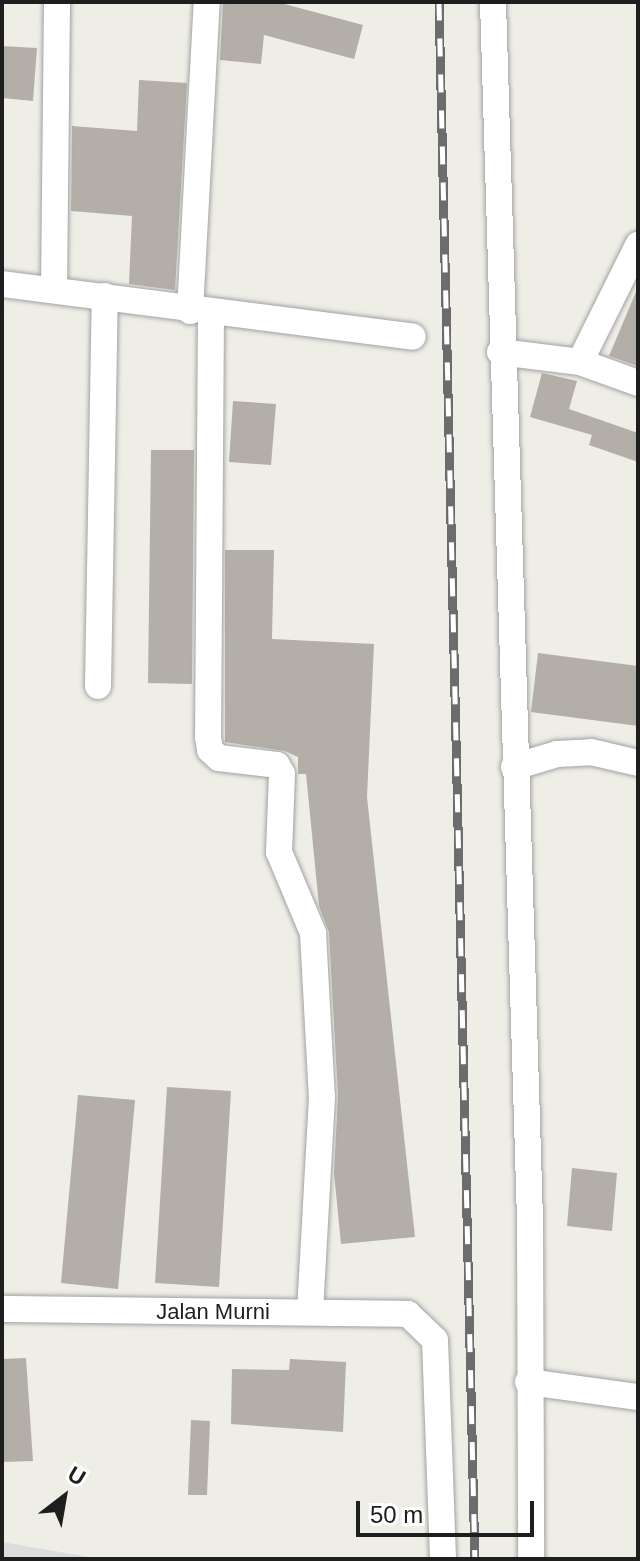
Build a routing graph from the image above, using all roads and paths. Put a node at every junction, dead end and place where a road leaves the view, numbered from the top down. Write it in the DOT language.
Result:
graph roads {
  1 [pos="57,2"];
  2 [pos="207,2"];
  3 [pos="493,2"];
  4 [pos="638,245"];
  5 [pos="2,284"];
  6 [pos="54,290"];
  7 [pos="105,296"];
  8 [pos="200,312"];
  9 [pos="413,337"];
  10 [pos="500,352"];
  11 [pos="580,362"];
  12 [pos="638,383"];
  13 [pos="98,686"];
  14 [pos="638,763"];
  15 [pos="514,767"];
  16 [pos="2,1309"];
  17 [pos="310,1311"];
  18 [pos="528,1382"];
  19 [pos="638,1397"];
  20 [pos="443,1559"];
  21 [pos="531,1559"];
  1 -- 6 [label="street"];
  2 -- 8 [label="street"];
  3 -- 10 [label="street"];
  4 -- 11 [label="street"];
  5 -- 6 [label="street"];
  6 -- 7 [label="street"];
  7 -- 8 [label="street"];
  7 -- 13 [label="street"];
  8 -- 9 [label="street"];
  8 -- 17 [label="street"];
  10 -- 11 [label="street"];
  10 -- 15 [label="street"];
  11 -- 12 [label="street"];
  14 -- 15 [label="street"];
  15 -- 18 [label="street"];
  16 -- 17 [label="street, Jalan Murni"];
  17 -- 20 [label="street, Jalan Murni"];
  18 -- 19 [label="street"];
  18 -- 21 [label="street"];
}
